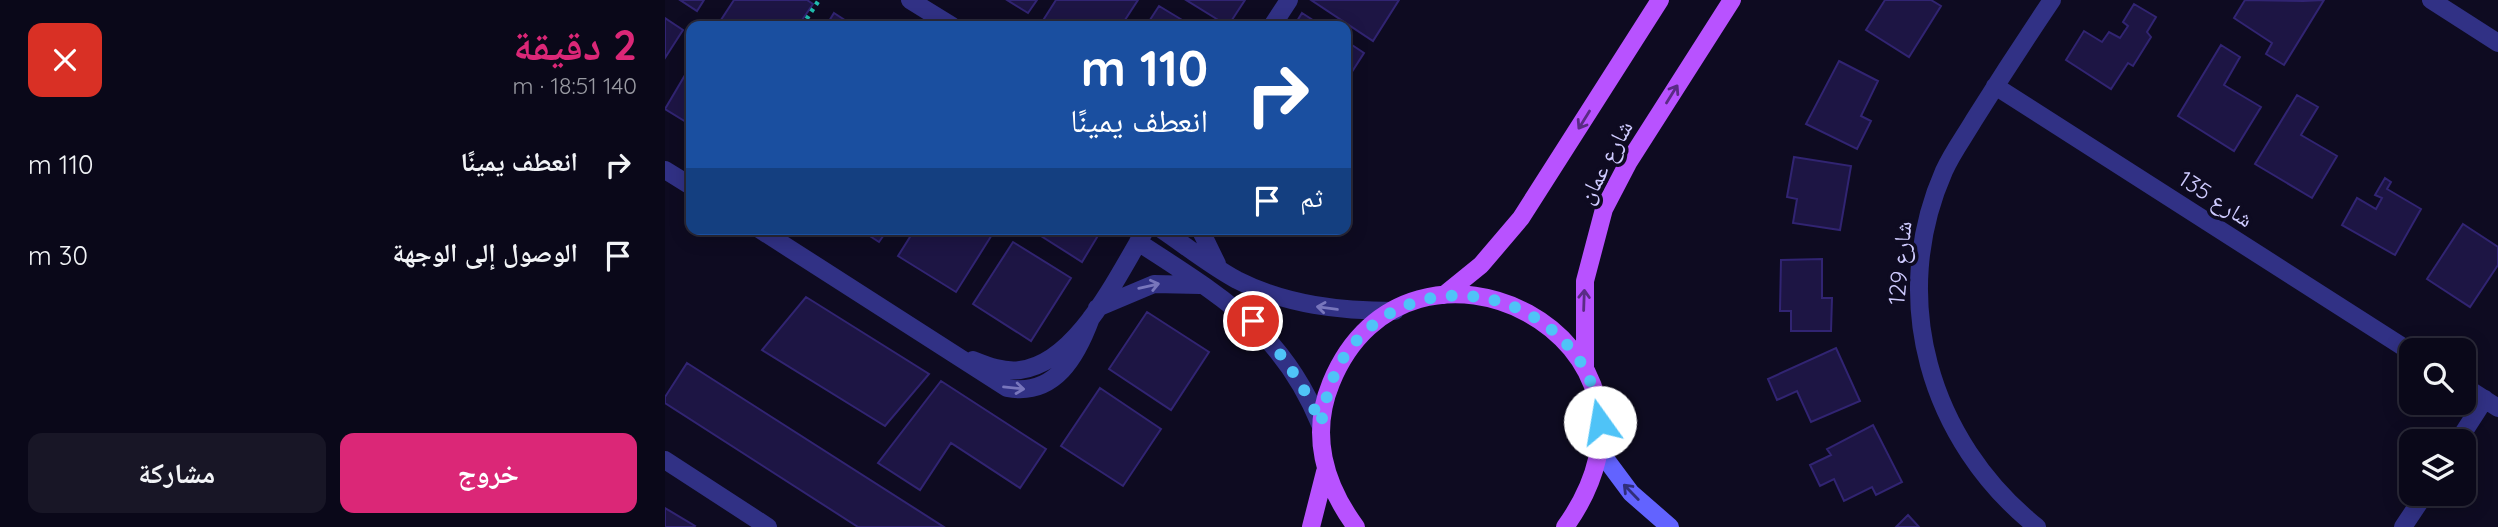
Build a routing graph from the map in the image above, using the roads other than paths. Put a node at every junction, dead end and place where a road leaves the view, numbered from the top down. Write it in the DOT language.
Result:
graph roads {
  1 [pos="910,0"];
  2 [pos="1289,0"];
  3 [pos="1660,0"];
  4 [pos="1732,0"];
  5 [pos="2052,0"];
  6 [pos="2431,0"];
  7 [pos="944,21"];
  8 [pos="1275,21"];
  9 [pos="2498,43"];
  10 [pos="1995,86"];
  11 [pos="665,170"];
  12 [pos="686,183"];
  13 [pos="768,235"];
  14 [pos="1170,235"];
  15 [pos="1203,235"];
  16 [pos="1142,236"];
  17 [pos="1222,270"];
  18 [pos="1205,286"];
  19 [pos="1444,295"];
  20 [pos="1395,311"];
  21 [pos="1094,313"];
  22 [pos="2399,344"];
  23 [pos="1585,369"];
  24 [pos="2476,394"];
  25 [pos="2491,403"];
  26 [pos="1321,424"];
  27 [pos="2468,429"];
  28 [pos="1599,450"];
  29 [pos="665,460"];
  30 [pos="1325,472"];
  31 [pos="2417,506"];
  32 [pos="768,527"];
  33 [pos="1311,527"];
  34 [pos="1356,527"];
  35 [pos="1565,527"];
  36 [pos="1670,527"];
  37 [pos="2037,527"];
  38 [pos="2403,527"];
  1 -- 7 [label="street"];
  2 -- 8 [label="street"];
  3 -- 19 [label="main road, شارع عمان, one-way"];
  23 -- 4 [label="main road, شارع عمان, one-way"];
  5 -- 10 [label="street, شارع 129"];
  6 -- 9 [label="street"];
  10 -- 22 [label="street, شارع 135"];
  10 -- 37 [label="street, شارع 129"];
  11 -- 12 [label="street"];
  13 -- 21 [label="street"];
  14 -- 17 [label="street"];
  15 -- 17 [label="street"];
  16 -- 18 [label="street"];
  16 -- 21 [label="street"];
  20 -- 17 [label="street, one-way"];
  21 -- 18 [label="street, one-way"];
  18 -- 26 [label="street"];
  19 -- 20 [label="main road"];
  19 -- 23 [label="main road"];
  20 -- 26 [label="main road"];
  23 -- 28 [label="main road"];
  24 -- 25 [label="street"];
  25 -- 27 [label="street"];
  26 -- 30 [label="main road"];
  28 -- 35 [label="main road"];
  36 -- 28 [label="street, one-way"];
  29 -- 32 [label="street"];
  30 -- 33 [label="main road"];
  30 -- 34 [label="main road"];
  31 -- 38 [label="street"];
}
